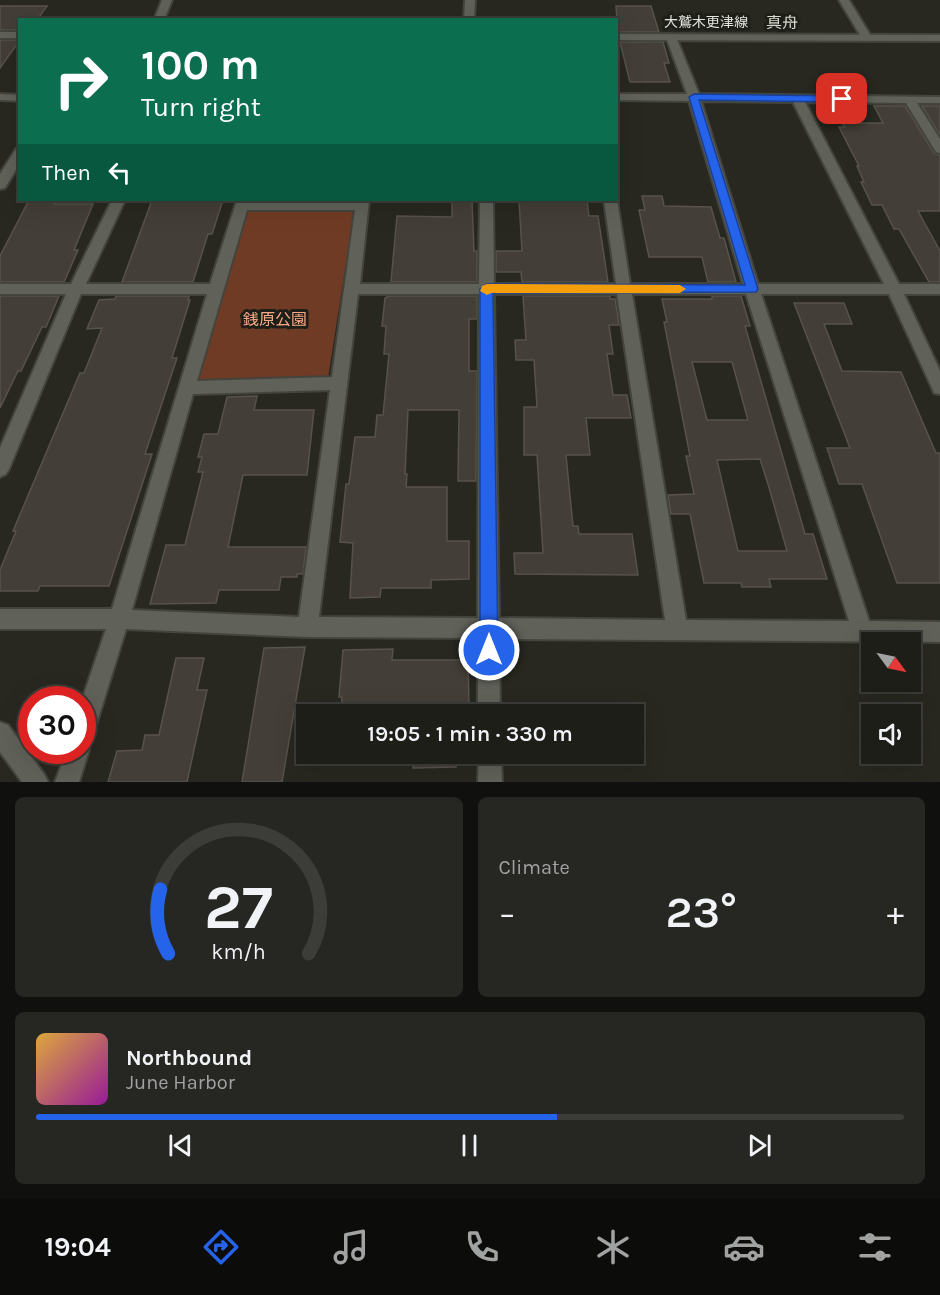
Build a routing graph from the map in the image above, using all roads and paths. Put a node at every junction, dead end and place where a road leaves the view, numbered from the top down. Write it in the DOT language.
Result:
graph roads {
  1 [pos="167,0"];
  2 [pos="470,0"];
  3 [pos="844,0"];
  4 [pos="160,18"];
  5 [pos="469,18"];
  6 [pos="0,35"];
  7 [pos="18,35"];
  8 [pos="618,37"];
  9 [pos="671,38"];
  10 [pos="867,38"];
  11 [pos="940,38"];
  12 [pos="0,97"];
  13 [pos="618,97"];
  14 [pos="694,97"];
  15 [pos="18,98"];
  16 [pos="797,98"];
  17 [pos="909,99"];
  18 [pos="940,100"];
  19 [pos="940,149"];
  20 [pos="18,155"];
  21 [pos="0,185"];
  22 [pos="118,201"];
  23 [pos="486,201"];
  24 [pos="610,201"];
  25 [pos="242,203"];
  26 [pos="363,203"];
  27 [pos="353,288"];
  28 [pos="0,289"];
  29 [pos="76,289"];
  30 [pos="214,289"];
  31 [pos="487,289"];
  32 [pos="626,289"];
  33 [pos="752,289"];
  34 [pos="894,289"];
  35 [pos="940,289"];
  36 [pos="339,383"];
  37 [pos="187,388"];
  38 [pos="940,388"];
  39 [pos="0,469"];
  40 [pos="0,619"];
  41 [pos="121,619"];
  42 [pos="308,627"];
  43 [pos="489,629"];
  44 [pos="677,630"];
  45 [pos="861,630"];
  46 [pos="940,632"];
  47 [pos="96,693"];
  48 [pos="489,704"];
  49 [pos="0,733"];
  50 [pos="73,764"];
  51 [pos="490,764"];
  52 [pos="36,782"];
  53 [pos="67,782"];
  54 [pos="490,782"];
  1 -- 4 [label="street"];
  2 -- 5 [label="street"];
  3 -- 10 [label="street"];
  6 -- 7 [label="street"];
  8 -- 9 [label="street, 大鷲木更津線"];
  9 -- 10 [label="street, 大鷲木更津線"];
  9 -- 14 [label="street"];
  10 -- 11 [label="street, 大鷲木更津線"];
  12 -- 15 [label="street"];
  13 -- 14 [label="street"];
  14 -- 16 [label="street"];
  14 -- 33 [label="street"];
  16 -- 17 [label="street"];
  16 -- 34 [label="street"];
  17 -- 18 [label="street"];
  17 -- 19 [label="street"];
  20 -- 21 [label="street"];
  22 -- 29 [label="street"];
  23 -- 31 [label="street"];
  24 -- 32 [label="street"];
  25 -- 26 [label="street"];
  25 -- 30 [label="street"];
  26 -- 27 [label="street"];
  27 -- 31 [label="street"];
  27 -- 36 [label="street"];
  28 -- 29 [label="street"];
  29 -- 30 [label="street"];
  29 -- 39 [label="street"];
  30 -- 37 [label="street"];
  31 -- 32 [label="street"];
  31 -- 43 [label="street"];
  32 -- 33 [label="street"];
  32 -- 44 [label="street"];
  33 -- 34 [label="street"];
  33 -- 45 [label="street"];
  34 -- 35 [label="street"];
  34 -- 38 [label="street"];
  36 -- 37 [label="street"];
  36 -- 42 [label="street"];
  37 -- 41 [label="street"];
  40 -- 41 [label="street"];
  41 -- 42 [label="street"];
  41 -- 47 [label="street"];
  42 -- 43 [label="street"];
  43 -- 44 [label="street"];
  43 -- 48 [label="street"];
  44 -- 45 [label="street"];
  45 -- 46 [label="street"];
  49 -- 52 [label="street"];
  50 -- 53 [label="street"];
  51 -- 54 [label="street"];
}
